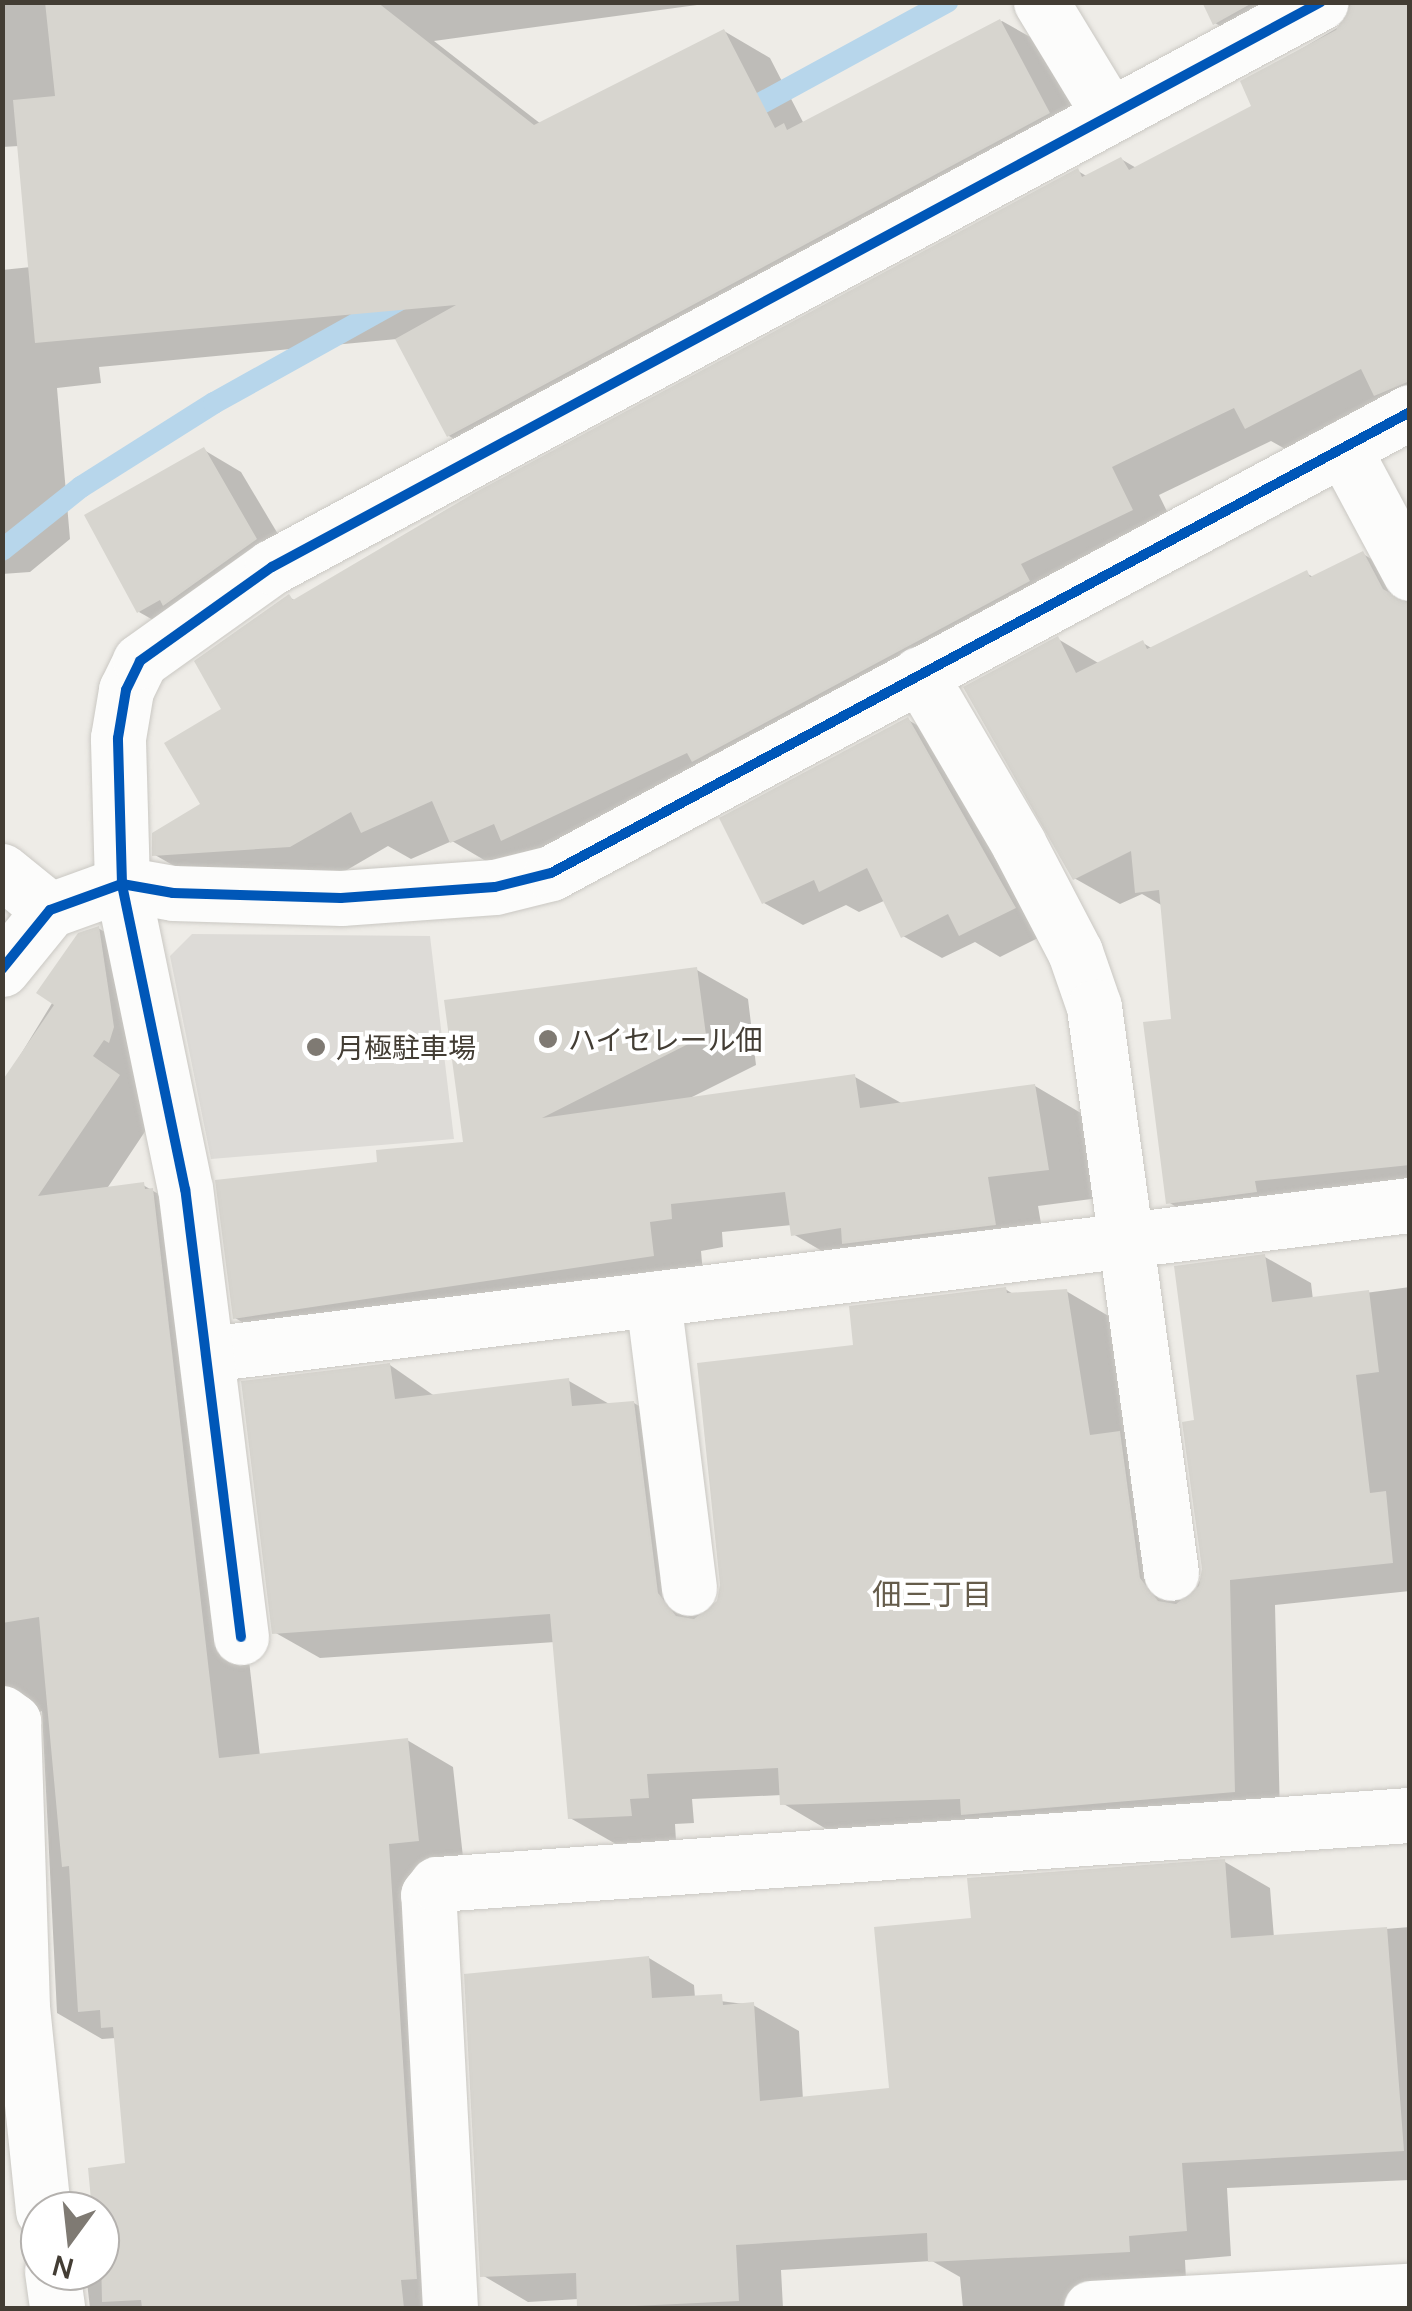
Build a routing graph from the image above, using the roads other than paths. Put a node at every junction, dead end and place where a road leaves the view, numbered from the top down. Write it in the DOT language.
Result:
graph roads {
  1 [pos="1041,2"];
  2 [pos="1321,2"];
  3 [pos="1108,112"];
  4 [pos="1410,412"];
  5 [pos="1343,448"];
  6 [pos="1410,574"];
  7 [pos="919,674"];
  8 [pos="2,871"];
  9 [pos="122,884"];
  10 [pos="50,910"];
  11 [pos="2,968"];
  12 [pos="1410,1205"];
  13 [pos="1125,1239"];
  14 [pos="653,1298"];
  15 [pos="208,1354"];
  16 [pos="1170,1572"];
  17 [pos="690,1588"];
  18 [pos="241,1637"];
  19 [pos="2,1714"];
  20 [pos="1410,1815"];
  21 [pos="41,2191"];
  22 [pos="1410,2292"];
  23 [pos="450,2308"];
  24 [pos="1091,2308"];
  1 -- 3 [label="street"];
  2 -- 3 [label="street"];
  3 -- 9 [label="street"];
  4 -- 5 [label="street"];
  5 -- 6 [label="street"];
  5 -- 7 [label="street"];
  7 -- 9 [label="street"];
  7 -- 13 [label="street"];
  8 -- 10 [label="street"];
  9 -- 10 [label="street"];
  9 -- 15 [label="street"];
  10 -- 11 [label="street"];
  12 -- 13 [label="street"];
  13 -- 14 [label="street"];
  13 -- 16 [label="street"];
  14 -- 15 [label="street"];
  14 -- 17 [label="street"];
  15 -- 18 [label="street"];
  19 -- 21 [label="street"];
  20 -- 23 [label="street"];
  22 -- 24 [label="street"];
}
